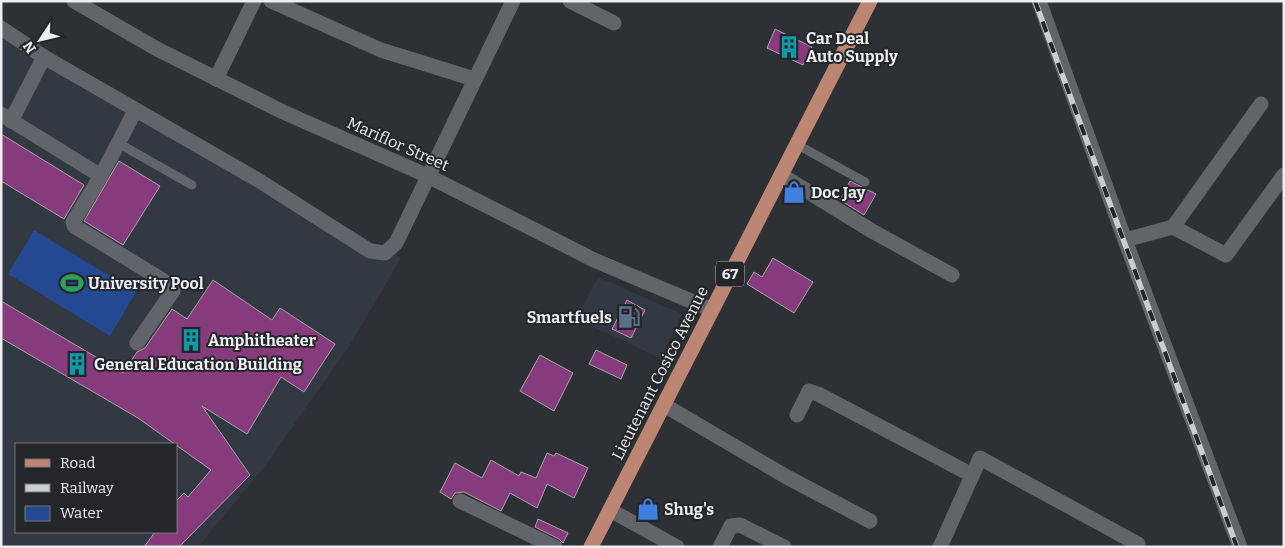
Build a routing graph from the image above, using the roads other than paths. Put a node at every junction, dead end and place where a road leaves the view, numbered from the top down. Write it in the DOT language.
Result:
graph roads {
  1 [pos="74,1"];
  2 [pos="254,1"];
  3 [pos="271,1"];
  4 [pos="512,1"];
  5 [pos="570,1"];
  6 [pos="870,1"];
  7 [pos="1039,1"];
  8 [pos="614,23"];
  9 [pos="1,28"];
  10 [pos="44,58"];
  11 [pos="216,79"];
  12 [pos="474,80"];
  13 [pos="1261,104"];
  14 [pos="135,110"];
  15 [pos="6,117"];
  16 [pos="118,143"];
  17 [pos="796,144"];
  18 [pos="781,175"];
  19 [pos="1284,175"];
  20 [pos="101,176"];
  21 [pos="428,176"];
  22 [pos="864,182"];
  23 [pos="192,185"];
  24 [pos="1174,227"];
  25 [pos="1125,240"];
  26 [pos="952,275"];
  27 [pos="712,310"];
  28 [pos="137,342"];
  29 [pos="664,405"];
  30 [pos="797,415"];
  31 [pos="972,475"];
  32 [pos="460,501"];
  33 [pos="610,510"];
  34 [pos="870,521"];
  35 [pos="1138,544"];
  36 [pos="942,546"];
  37 [pos="555,547"];
  38 [pos="591,547"];
  39 [pos="677,547"];
  40 [pos="720,547"];
  41 [pos="784,547"];
  42 [pos="1240,547"];
  1 -- 11 [label="street, Mariflor Street"];
  2 -- 11 [label="street"];
  3 -- 12 [label="street"];
  4 -- 12 [label="street"];
  5 -- 8 [label="street"];
  6 -- 17 [label="main road, Lieutenant Cosico Avenue / 67"];
  7 -- 25 [label="street"];
  9 -- 10 [label="street"];
  10 -- 14 [label="street"];
  10 -- 15 [label="street"];
  11 -- 21 [label="street, Mariflor Street"];
  12 -- 21 [label="street"];
  13 -- 24 [label="street"];
  14 -- 16 [label="street"];
  14 -- 21 [label="street"];
  15 -- 20 [label="street"];
  16 -- 20 [label="street"];
  16 -- 23 [label="lane"];
  17 -- 18 [label="main road, Lieutenant Cosico Avenue / 67"];
  17 -- 22 [label="lane"];
  18 -- 26 [label="street"];
  18 -- 27 [label="main road, Lieutenant Cosico Avenue / 67"];
  19 -- 24 [label="street"];
  20 -- 28 [label="street"];
  21 -- 27 [label="street, Mariflor Street"];
  24 -- 25 [label="street"];
  25 -- 42 [label="street"];
  27 -- 29 [label="main road, Lieutenant Cosico Avenue / 67"];
  29 -- 33 [label="main road, Lieutenant Cosico Avenue / 67"];
  29 -- 34 [label="street"];
  30 -- 31 [label="street"];
  31 -- 35 [label="street"];
  31 -- 36 [label="street"];
  32 -- 37 [label="street"];
  33 -- 38 [label="main road, Lieutenant Cosico Avenue / 67"];
  33 -- 39 [label="street"];
  40 -- 41 [label="street"];
}
